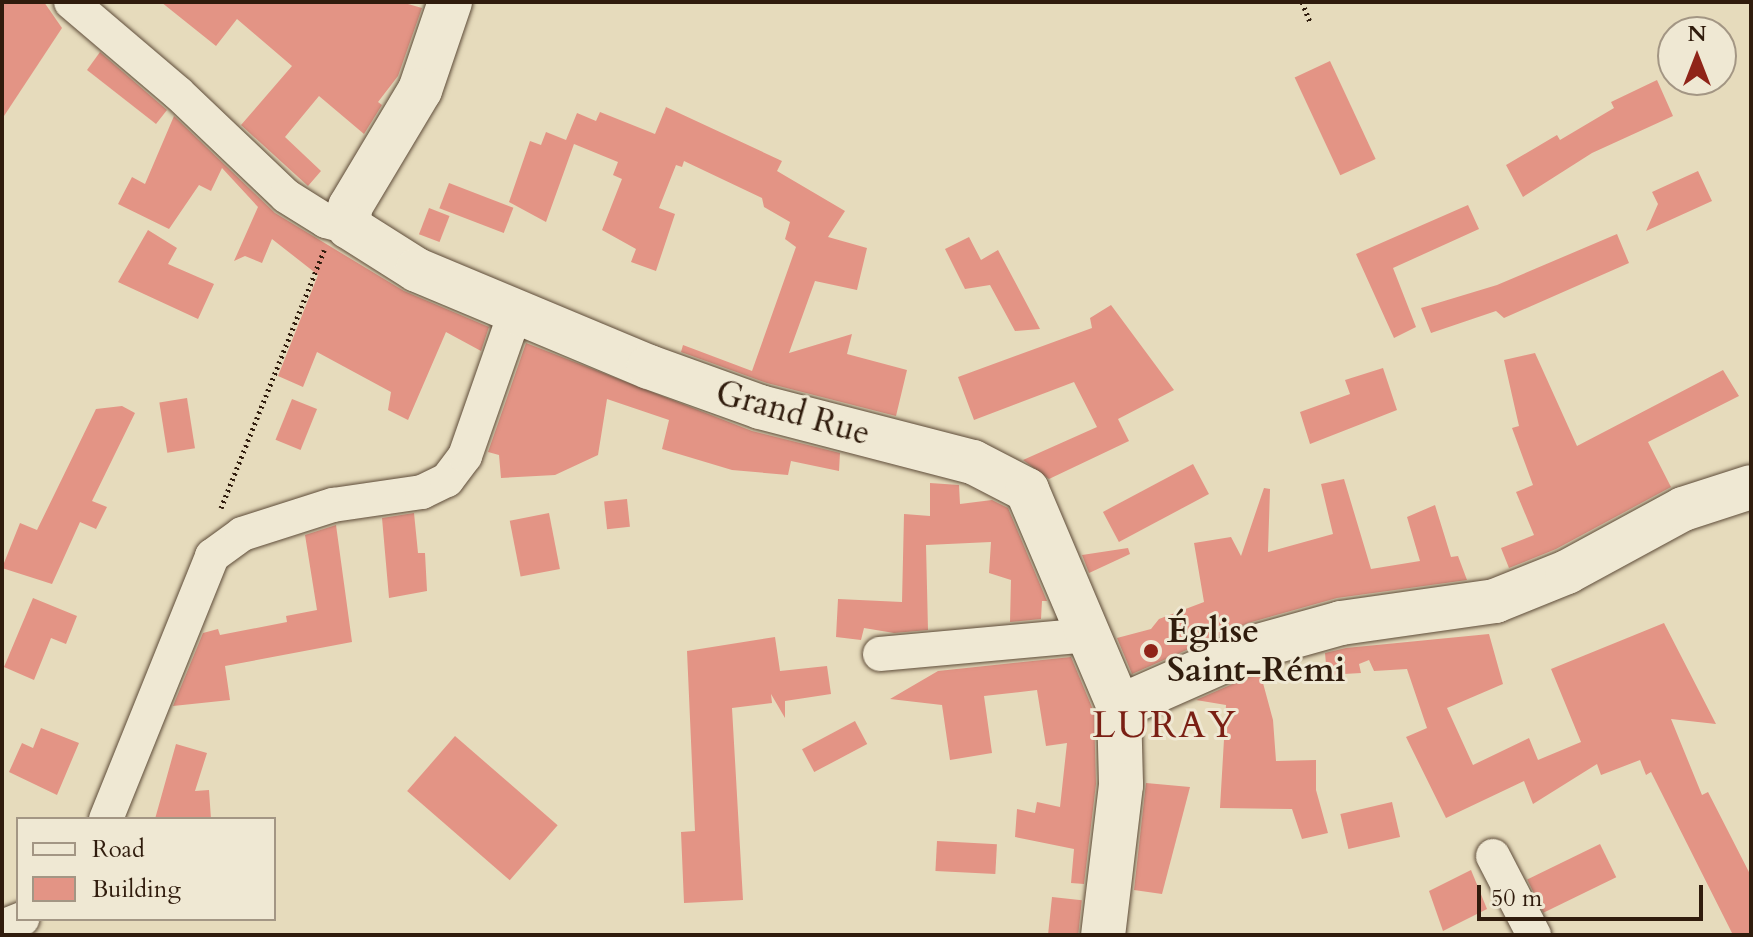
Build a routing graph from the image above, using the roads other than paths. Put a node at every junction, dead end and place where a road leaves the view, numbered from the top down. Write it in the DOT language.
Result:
graph roads {
  1 [pos="71,2"];
  2 [pos="450,2"];
  3 [pos="349,227"];
  4 [pos="515,313"];
  5 [pos="1751,487"];
  6 [pos="1088,635"];
  7 [pos="880,654"];
  8 [pos="1119,707"];
  9 [pos="107,817"];
  10 [pos="1493,856"];
  11 [pos="1103,935"];
  12 [pos="1534,935"];
  1 -- 3 [label="street"];
  2 -- 3 [label="street"];
  3 -- 4 [label="street, Grand Rue"];
  4 -- 6 [label="street, Grand Rue"];
  4 -- 9 [label="street"];
  5 -- 8 [label="street"];
  6 -- 7 [label="street"];
  6 -- 8 [label="street, Grand Rue"];
  8 -- 11 [label="street"];
  10 -- 12 [label="street"];
}
